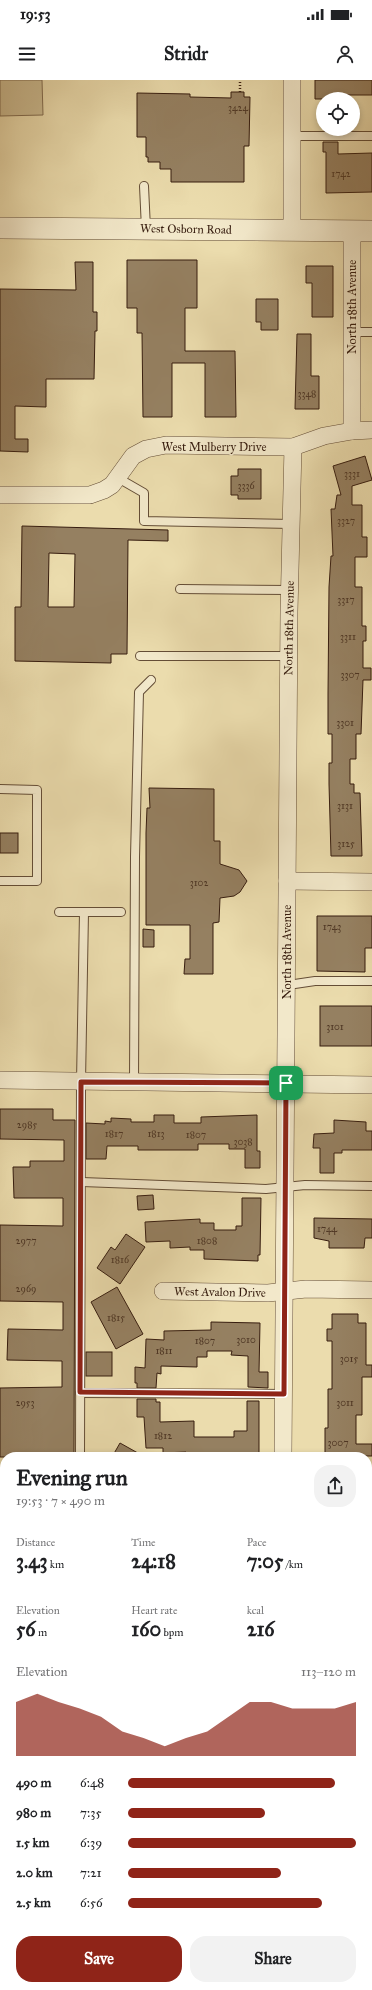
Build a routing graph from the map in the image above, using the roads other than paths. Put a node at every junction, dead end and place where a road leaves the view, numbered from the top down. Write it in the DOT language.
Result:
graph roads {
  1 [pos="292,80"];
  2 [pos="292,136"];
  3 [pos="372,136"];
  4 [pos="144,186"];
  5 [pos="0,228"];
  6 [pos="146,229"];
  7 [pos="292,230"];
  8 [pos="362,231"];
  9 [pos="352,332"];
  10 [pos="372,332"];
  11 [pos="372,430"];
  12 [pos="352,431"];
  13 [pos="293,447"];
  14 [pos="118,478"];
  15 [pos="0,495"];
  16 [pos="291,524"];
  17 [pos="180,589"];
  18 [pos="290,590"];
  19 [pos="140,656"];
  20 [pos="289,656"];
  21 [pos="151,680"];
  22 [pos="0,790"];
  23 [pos="0,881"];
  24 [pos="287,881"];
  25 [pos="372,882"];
  26 [pos="59,912"];
  27 [pos="84,912"];
  28 [pos="121,912"];
  29 [pos="372,982"];
  30 [pos="288,985"];
  31 [pos="0,1080"];
  32 [pos="81,1082"];
  33 [pos="134,1083"];
  34 [pos="286,1083"];
  35 [pos="372,1085"];
  36 [pos="82,1182"];
  37 [pos="372,1186"];
  38 [pos="285,1187"];
  39 [pos="372,1290"];
  40 [pos="163,1291"];
  41 [pos="285,1291"];
  42 [pos="80,1392"];
  43 [pos="284,1394"];
  44 [pos="80,1452"];
  45 [pos="284,1452"];
  1 -- 2 [label="street"];
  2 -- 3 [label="lane"];
  2 -- 7 [label="street"];
  4 -- 6 [label="lane"];
  5 -- 6 [label="street, West Osborn Road"];
  6 -- 7 [label="street, West Osborn Road"];
  7 -- 8 [label="street, West Osborn Road"];
  8 -- 9 [label="street, North 18th Avenue"];
  9 -- 10 [label="lane"];
  9 -- 12 [label="street, North 18th Avenue"];
  11 -- 12 [label="street, West Mulberry Drive"];
  12 -- 13 [label="street, West Mulberry Drive"];
  13 -- 14 [label="street, West Mulberry Drive"];
  13 -- 16 [label="street, North 18th Avenue"];
  14 -- 15 [label="street, West Mulberry Drive"];
  14 -- 16 [label="lane"];
  16 -- 18 [label="street, North 18th Avenue"];
  17 -- 18 [label="lane"];
  18 -- 20 [label="street, North 18th Avenue"];
  19 -- 20 [label="lane"];
  20 -- 24 [label="street, North 18th Avenue"];
  21 -- 33 [label="lane"];
  22 -- 23 [label="lane"];
  24 -- 25 [label="street"];
  24 -- 30 [label="street, North 18th Avenue"];
  26 -- 27 [label="lane"];
  27 -- 28 [label="lane"];
  27 -- 32 [label="lane"];
  29 -- 30 [label="lane"];
  30 -- 34 [label="street, North 18th Avenue"];
  31 -- 32 [label="street"];
  32 -- 33 [label="street"];
  32 -- 36 [label="lane"];
  33 -- 34 [label="street"];
  34 -- 35 [label="street"];
  34 -- 38 [label="street, North 18th Avenue"];
  36 -- 38 [label="lane"];
  36 -- 42 [label="lane"];
  37 -- 38 [label="lane"];
  38 -- 41 [label="street, North 18th Avenue"];
  39 -- 41 [label="street, West Avalon Drive"];
  40 -- 41 [label="street, West Avalon Drive"];
  41 -- 43 [label="street, North 18th Avenue"];
  42 -- 43 [label="lane"];
  42 -- 44 [label="lane"];
  43 -- 45 [label="street, North 18th Avenue"];
}
